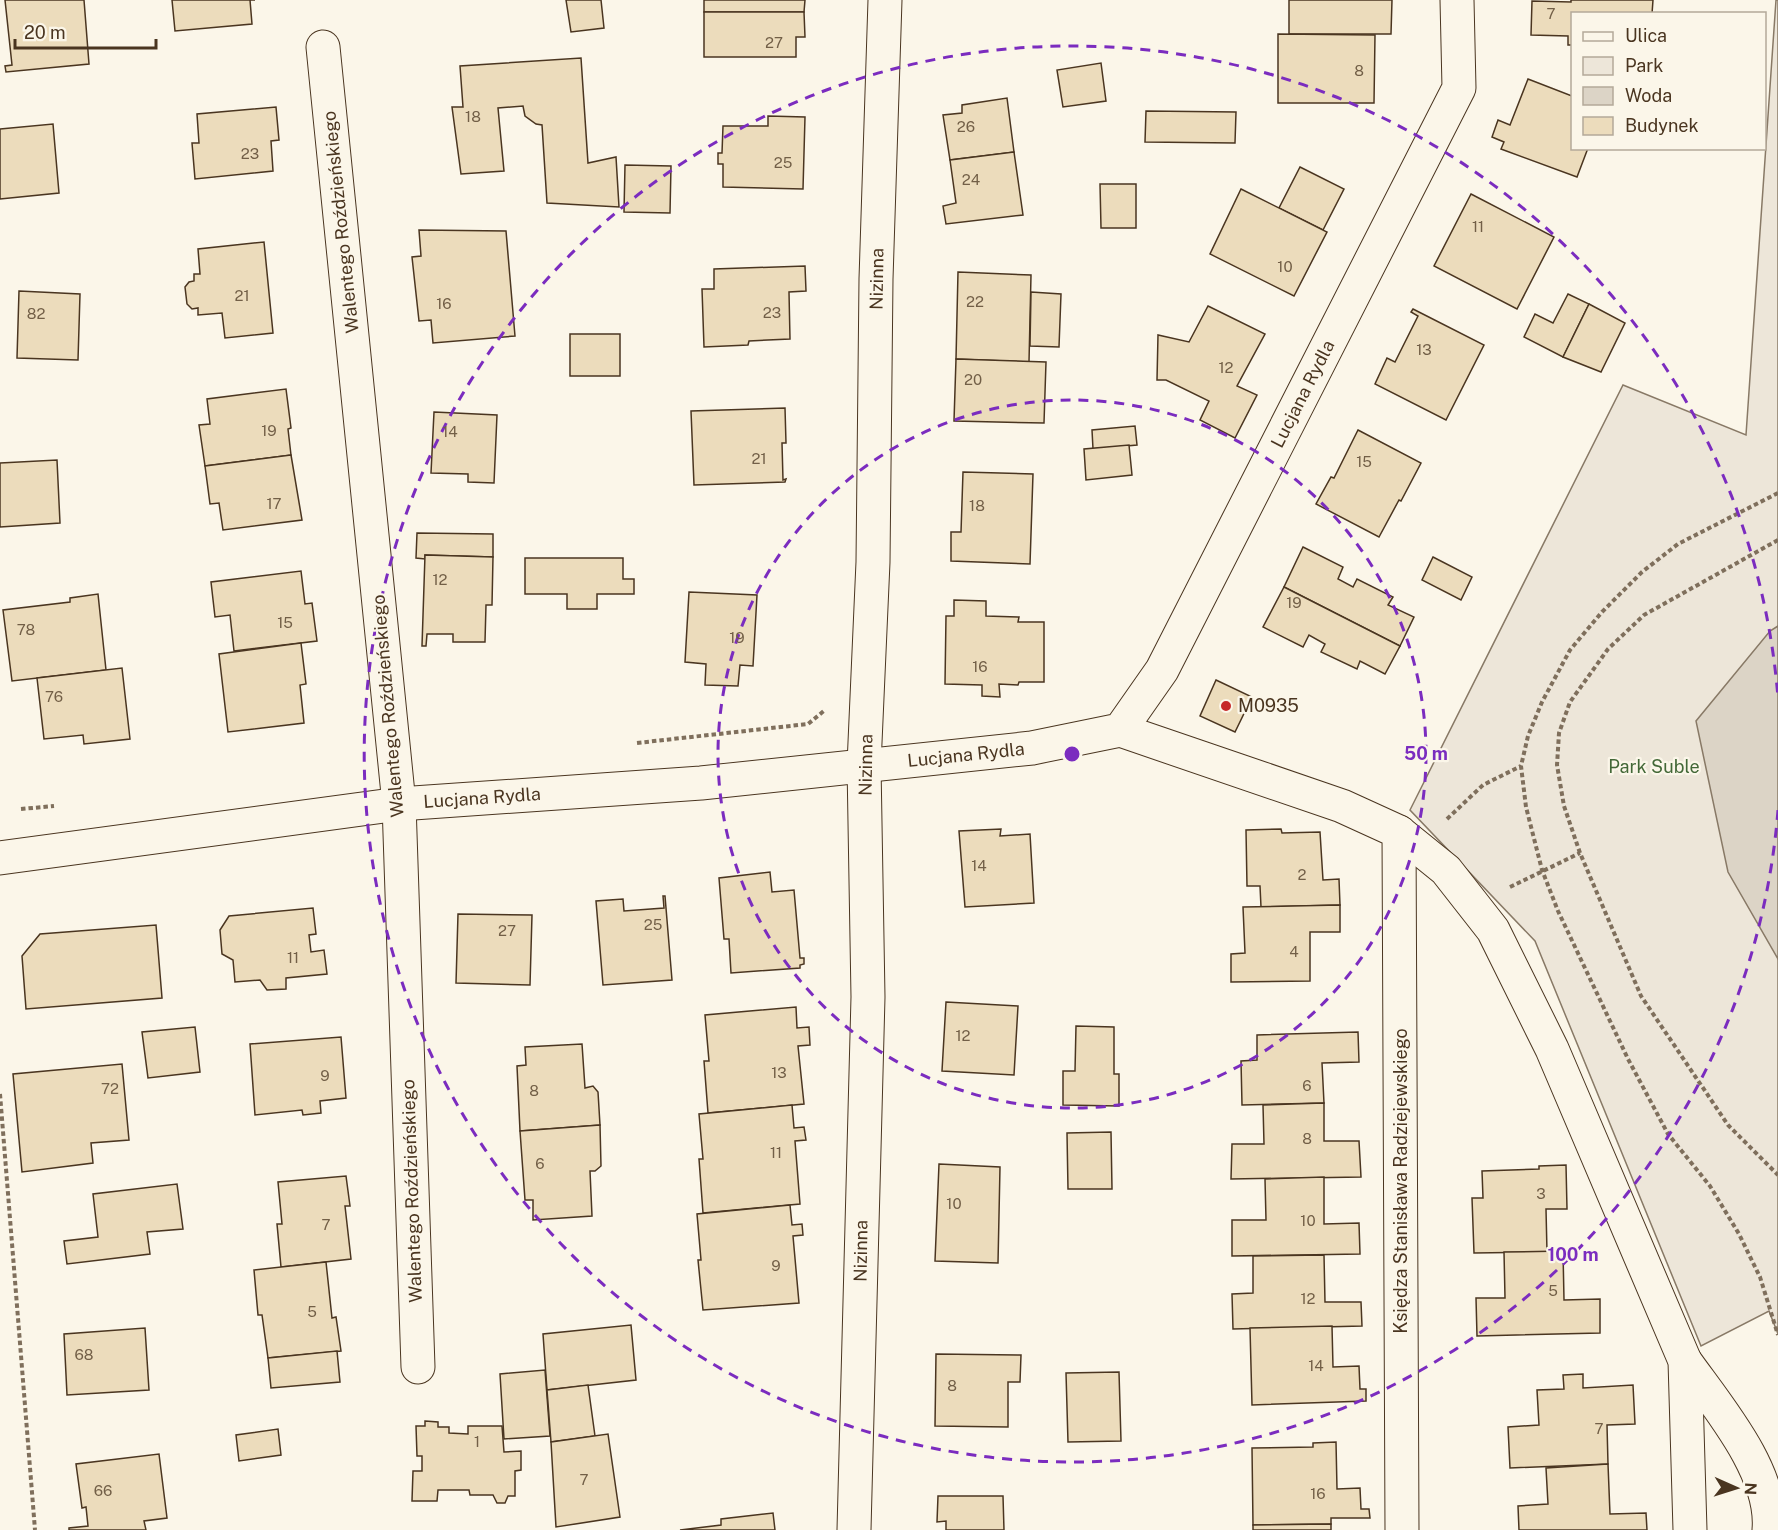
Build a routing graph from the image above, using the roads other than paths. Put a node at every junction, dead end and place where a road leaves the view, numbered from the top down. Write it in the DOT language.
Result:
graph roads {
  1 [pos="885,0"];
  2 [pos="1457,0"];
  3 [pos="323,47"];
  4 [pos="1120,730"];
  5 [pos="864,765"];
  6 [pos="399,804"];
  7 [pos="1408,839"];
  8 [pos="0,858"];
  9 [pos="1684,1361"];
  10 [pos="418,1367"];
  11 [pos="854,1530"];
  12 [pos="1402,1530"];
  13 [pos="1689,1530"];
  14 [pos="1769,1530"];
  1 -- 5 [label="street, Nizinna"];
  2 -- 4 [label="street, Lucjana Rydla"];
  3 -- 6 [label="street, Walentego Roździeńskiego"];
  4 -- 5 [label="street, Lucjana Rydla"];
  4 -- 7 [label="street"];
  5 -- 6 [label="street, Lucjana Rydla"];
  5 -- 11 [label="street, Nizinna"];
  6 -- 8 [label="street, Lucjana Rydla"];
  6 -- 10 [label="street, Walentego Roździeńskiego"];
  7 -- 9 [label="street"];
  7 -- 12 [label="street, Księdza Stanisława Radziejewskiego"];
  9 -- 13 [label="street"];
  9 -- 14 [label="street"];
}
